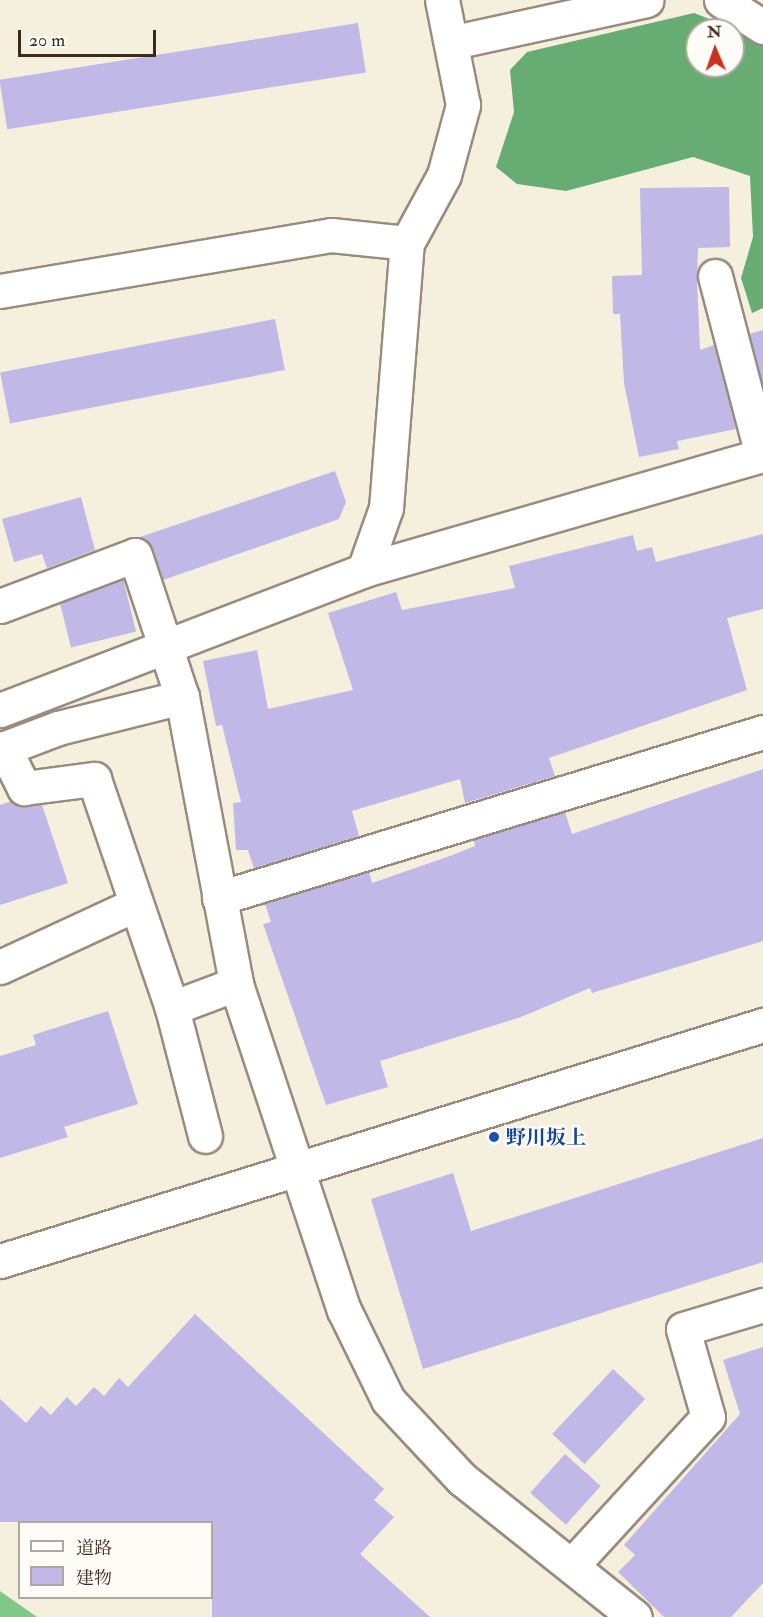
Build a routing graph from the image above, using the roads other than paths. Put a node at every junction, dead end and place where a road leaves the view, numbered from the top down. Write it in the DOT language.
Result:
graph roads {
  1 [pos="442,0"];
  2 [pos="646,0"];
  3 [pos="721,0"];
  4 [pos="763,27"];
  5 [pos="454,42"];
  6 [pos="407,243"];
  7 [pos="715,276"];
  8 [pos="0,291"];
  9 [pos="762,455"];
  10 [pos="364,570"];
  11 [pos="0,606"];
  12 [pos="164,643"];
  13 [pos="182,698"];
  14 [pos="0,710"];
  15 [pos="763,732"];
  16 [pos="2,749"];
  17 [pos="219,898"];
  18 [pos="134,905"];
  19 [pos="0,967"];
  20 [pos="237,984"];
  21 [pos="172,1008"];
  22 [pos="763,1025"];
  23 [pos="206,1136"];
  24 [pos="299,1171"];
  25 [pos="0,1261"];
  26 [pos="763,1305"];
  27 [pos="574,1563"];
  28 [pos="635,1617"];
  1 -- 5 [label="street"];
  2 -- 5 [label="street"];
  3 -- 4 [label="street"];
  5 -- 6 [label="street"];
  6 -- 8 [label="street"];
  6 -- 10 [label="street"];
  7 -- 9 [label="street"];
  9 -- 10 [label="street"];
  10 -- 12 [label="street"];
  11 -- 12 [label="street"];
  12 -- 13 [label="street"];
  12 -- 14 [label="street"];
  13 -- 16 [label="street"];
  13 -- 17 [label="street"];
  15 -- 17 [label="street"];
  16 -- 18 [label="street"];
  17 -- 20 [label="street"];
  18 -- 19 [label="street"];
  18 -- 21 [label="street"];
  20 -- 21 [label="street"];
  20 -- 24 [label="street"];
  21 -- 23 [label="street"];
  22 -- 24 [label="street"];
  24 -- 25 [label="street"];
  24 -- 27 [label="street"];
  26 -- 27 [label="street"];
  27 -- 28 [label="street"];
}
